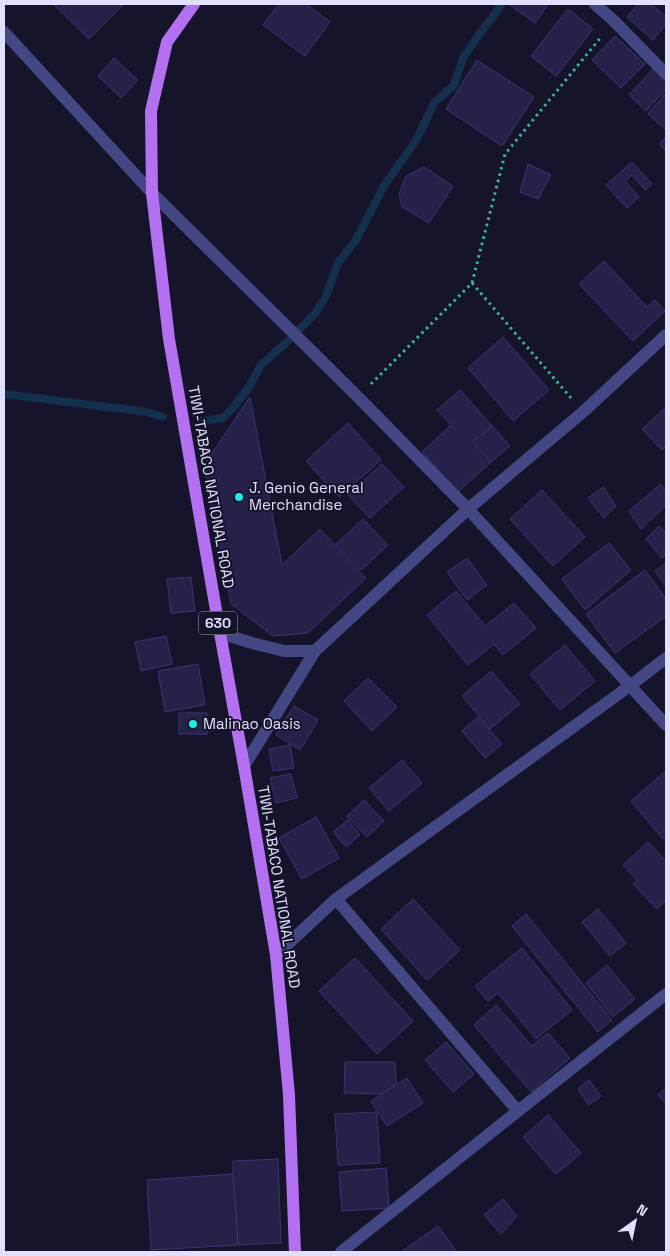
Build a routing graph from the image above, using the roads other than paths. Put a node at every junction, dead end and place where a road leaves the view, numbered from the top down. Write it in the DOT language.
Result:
graph roads {
  1 [pos="194,4"];
  2 [pos="595,4"];
  3 [pos="4,32"];
  4 [pos="666,74"];
  5 [pos="152,193"];
  6 [pos="666,335"];
  7 [pos="468,509"];
  8 [pos="220,633"];
  9 [pos="315,651"];
  10 [pos="666,658"];
  11 [pos="631,685"];
  12 [pos="666,725"];
  13 [pos="244,766"];
  14 [pos="336,899"];
  15 [pos="276,955"];
  16 [pos="666,994"];
  17 [pos="518,1110"];
  18 [pos="295,1252"];
  19 [pos="342,1252"];
  1 -- 5 [label="main road, TIWI-TABACO NATIONAL ROAD / 630"];
  2 -- 4 [label="street"];
  3 -- 5 [label="street"];
  5 -- 7 [label="street"];
  5 -- 8 [label="main road, TIWI-TABACO NATIONAL ROAD / 630"];
  6 -- 7 [label="street"];
  7 -- 9 [label="street"];
  7 -- 11 [label="street"];
  8 -- 9 [label="street"];
  8 -- 13 [label="main road, TIWI-TABACO NATIONAL ROAD / 630"];
  9 -- 13 [label="street"];
  10 -- 11 [label="street"];
  11 -- 12 [label="street"];
  11 -- 14 [label="street"];
  13 -- 15 [label="main road, TIWI-TABACO NATIONAL ROAD / 630"];
  14 -- 15 [label="street"];
  14 -- 17 [label="street"];
  15 -- 18 [label="main road, TIWI-TABACO NATIONAL ROAD / 630"];
  16 -- 17 [label="street"];
  17 -- 19 [label="street"];
}
